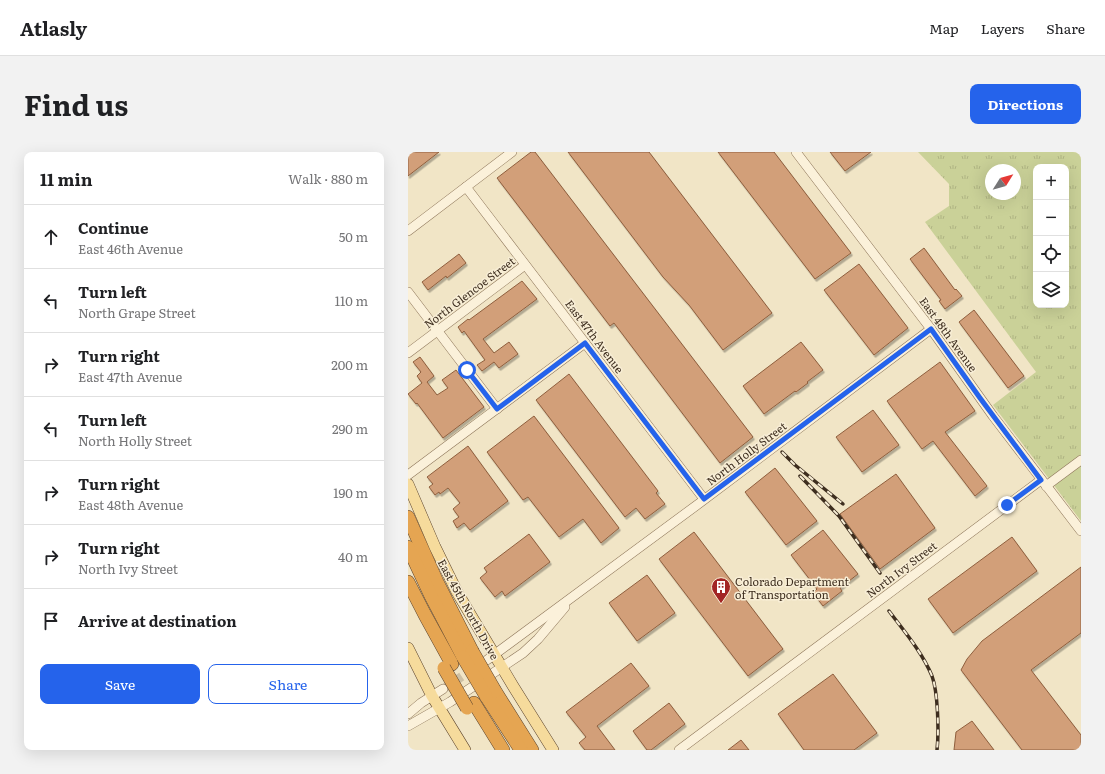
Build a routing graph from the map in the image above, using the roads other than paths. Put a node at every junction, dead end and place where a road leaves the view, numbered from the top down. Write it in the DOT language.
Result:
graph roads {
  1 [pos="512,152"];
  2 [pos="796,152"];
  3 [pos="466,187"];
  4 [pos="408,231"];
  5 [pos="526,265"];
  6 [pos="408,292"];
  7 [pos="931,329"];
  8 [pos="437,331"];
  9 [pos="585,343"];
  10 [pos="408,353"];
  11 [pos="497,409"];
  12 [pos="1081,460"];
  13 [pos="408,475"];
  14 [pos="1044,483"];
  15 [pos="408,484"];
  16 [pos="704,499"];
  17 [pos="408,517"];
  18 [pos="1081,531"];
  19 [pos="408,547"];
  20 [pos="408,583"];
  21 [pos="575,596"];
  22 [pos="408,598"];
  23 [pos="408,648"];
  24 [pos="468,654"];
  25 [pos="491,657"];
  26 [pos="448,666"];
  27 [pos="502,668"];
  28 [pos="443,689"];
  29 [pos="432,696"];
  30 [pos="470,706"];
  31 [pos="440,708"];
  32 [pos="408,714"];
  33 [pos="408,726"];
  34 [pos="465,750"];
  35 [pos="493,750"];
  36 [pos="503,750"];
  37 [pos="528,750"];
  38 [pos="553,750"];
  39 [pos="679,750"];
  1 -- 3 [label="street"];
  2 -- 7 [label="street, East 48th Avenue"];
  3 -- 4 [label="street"];
  3 -- 5 [label="street, East 47th Avenue"];
  5 -- 8 [label="street, North Glencoe Street"];
  5 -- 9 [label="street, East 47th Avenue"];
  6 -- 8 [label="street"];
  7 -- 14 [label="street, East 48th Avenue"];
  7 -- 16 [label="street, North Holly Street"];
  8 -- 10 [label="street, North Glencoe Street"];
  8 -- 11 [label="street"];
  9 -- 11 [label="street"];
  9 -- 16 [label="street, East 47th Avenue"];
  11 -- 13 [label="street"];
  12 -- 14 [label="street, North Ivy Street"];
  14 -- 18 [label="street, East 48th Avenue"];
  14 -- 39 [label="street, North Ivy Street"];
  15 -- 25 [label="main road, East 45th North Drive"];
  16 -- 21 [label="street, North Holly Street"];
  17 -- 24 [label="highway"];
  19 -- 24 [label="highway"];
  20 -- 26 [label="highway"];
  21 -- 25 [label="street, North Holly Street"];
  21 -- 27 [label="street, North Holly Street"];
  22 -- 26 [label="highway"];
  23 -- 29 [label="main road"];
  24 -- 37 [label="highway, bridge"];
  25 -- 27 [label="main road, East 45th North Drive"];
  26 -- 30 [label="highway, bridge"];
  27 -- 31 [label="street, North Holly Street"];
  27 -- 38 [label="main road, East 45th North Drive"];
  28 -- 29 [label="street"];
  29 -- 31 [label="main road"];
  29 -- 32 [label="street"];
  30 -- 35 [label="highway"];
  30 -- 36 [label="highway"];
  31 -- 33 [label="street, North Holly Street"];
  31 -- 34 [label="main road"];
}
